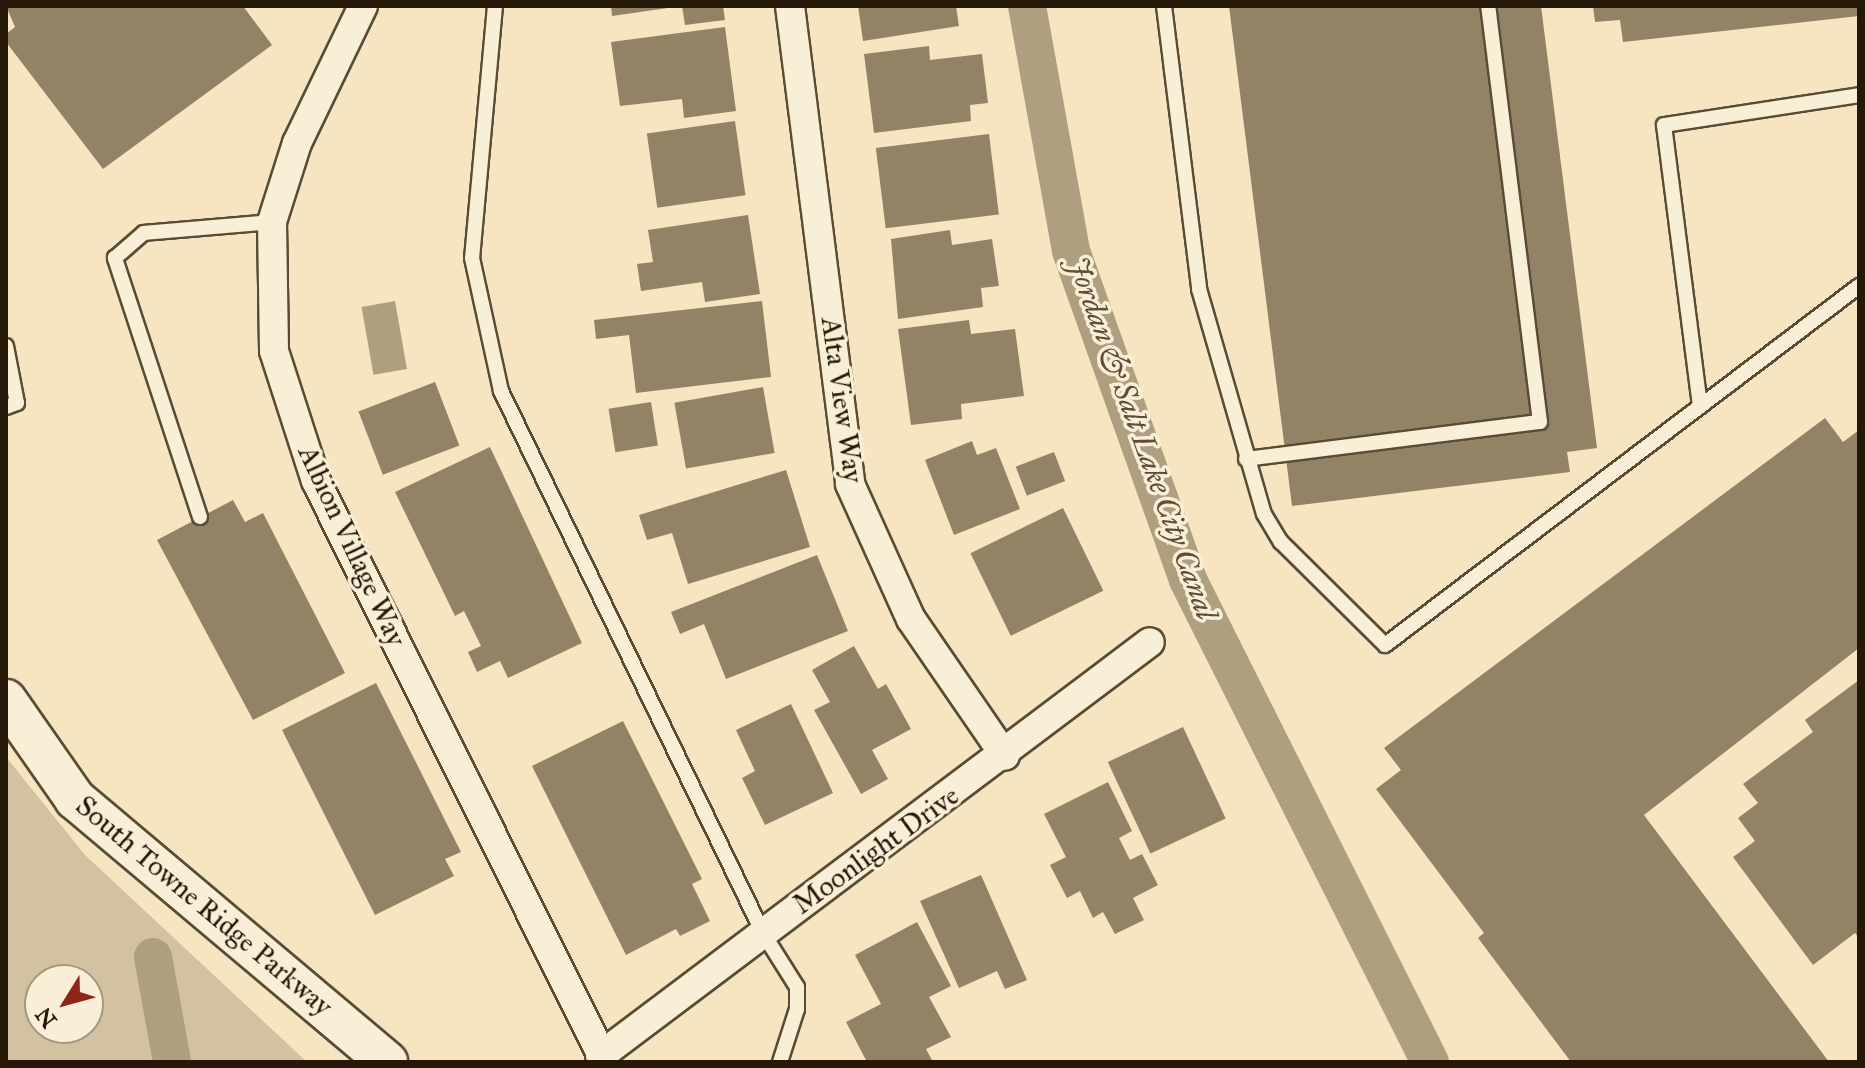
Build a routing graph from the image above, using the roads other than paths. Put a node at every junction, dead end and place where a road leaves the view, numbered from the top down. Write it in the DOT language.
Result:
graph roads {
  1 [pos="363,6"];
  2 [pos="495,6"];
  3 [pos="790,6"];
  4 [pos="1164,6"];
  5 [pos="1488,6"];
  6 [pos="1859,95"];
  7 [pos="272,222"];
  8 [pos="1859,286"];
  9 [pos="6,346"];
  10 [pos="1700,406"];
  11 [pos="6,407"];
  12 [pos="1246,459"];
  13 [pos="200,517"];
  14 [pos="1150,642"];
  15 [pos="6,700"];
  16 [pos="1005,756"];
  17 [pos="763,933"];
  18 [pos="602,1059"];
  19 [pos="387,1062"];
  20 [pos="780,1062"];
  1 -- 7 [label="street, Albion Village Way"];
  2 -- 17 [label="lane"];
  3 -- 16 [label="street, Alta View Way"];
  4 -- 12 [label="lane"];
  5 -- 12 [label="lane"];
  6 -- 10 [label="lane"];
  7 -- 13 [label="lane"];
  7 -- 18 [label="street, Albion Village Way"];
  8 -- 10 [label="lane"];
  9 -- 11 [label="lane"];
  10 -- 12 [label="lane"];
  14 -- 16 [label="street, Moonlight Drive"];
  15 -- 19 [label="street, South Towne Ridge Parkway"];
  16 -- 17 [label="street, Moonlight Drive"];
  17 -- 18 [label="street, Moonlight Drive"];
  17 -- 20 [label="lane"];
}
